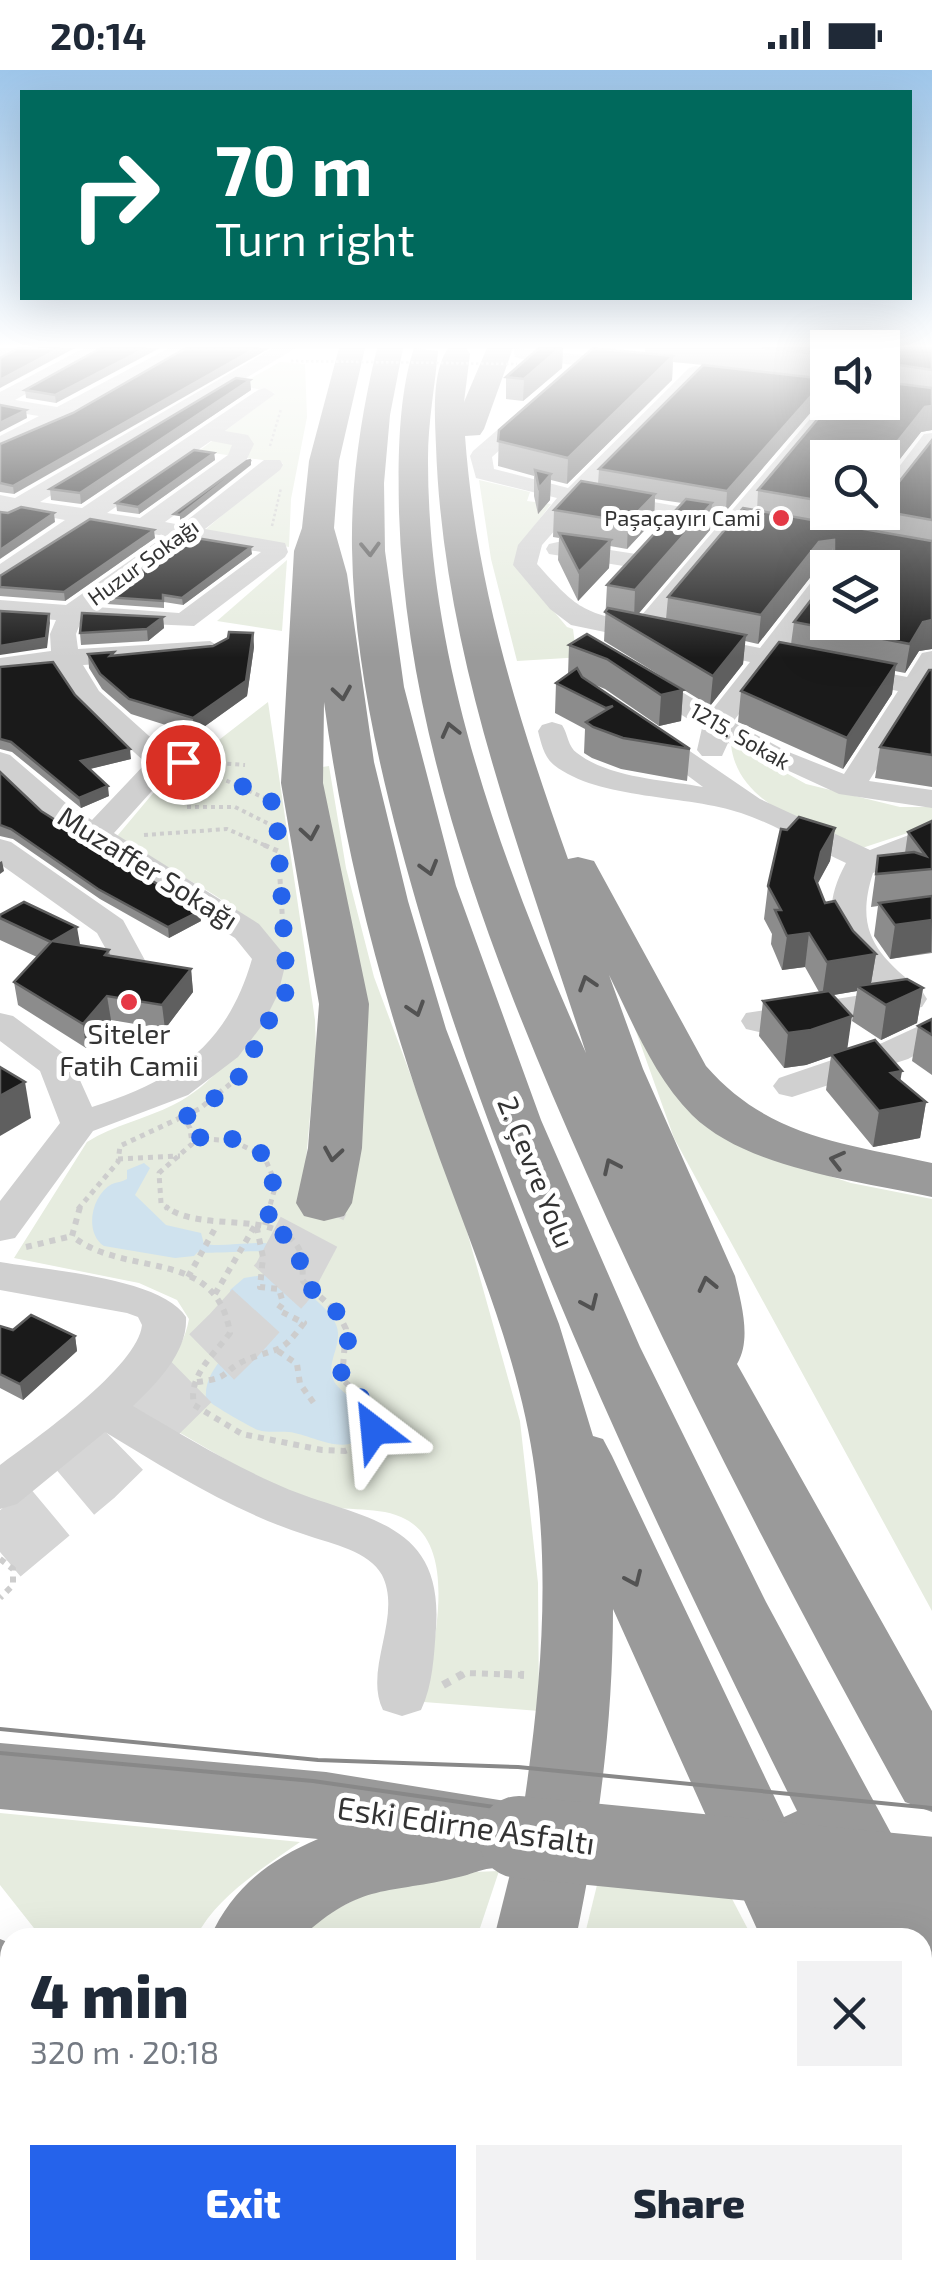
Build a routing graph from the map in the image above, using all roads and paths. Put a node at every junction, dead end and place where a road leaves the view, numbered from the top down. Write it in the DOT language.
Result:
graph roads {
  1 [pos="110,451"];
  2 [pos="183,451"];
  3 [pos="240,451"];
  4 [pos="320,451"];
  5 [pos="326,451"];
  6 [pos="373,451"];
  7 [pos="414,451"];
  8 [pos="453,451"];
  9 [pos="466,451"];
  10 [pos="487,451"];
  11 [pos="607,451"];
  12 [pos="794,451"];
  13 [pos="923,451"];
  14 [pos="237,458"];
  15 [pos="324,461"];
  16 [pos="900,481"];
  17 [pos="571,495"];
  18 [pos="455,506"];
  19 [pos="6,508"];
  20 [pos="678,513"];
  21 [pos="86,517"];
  22 [pos="734,523"];
  23 [pos="143,527"];
  24 [pos="318,528"];
  25 [pos="185,534"];
  26 [pos="802,534"];
  27 [pos="530,544"];
  28 [pos="636,561"];
  29 [pos="0,575"];
  30 [pos="810,598"];
  31 [pos="0,608"];
  32 [pos="71,614"];
  33 [pos="576,617"];
  34 [pos="530,618"];
  35 [pos="640,634"];
  36 [pos="214,649"];
  37 [pos="63,658"];
  38 [pos="764,658"];
  39 [pos="932,659"];
  40 [pos="0,666"];
  41 [pos="923,689"];
  42 [pos="497,715"];
  43 [pos="624,719"];
  44 [pos="717,723"];
  45 [pos="552,731"];
  46 [pos="0,760"];
  47 [pos="163,762"];
  48 [pos="245,765"];
  49 [pos="201,768"];
  50 [pos="710,776"];
  51 [pos="850,788"];
  52 [pos="932,799"];
  53 [pos="276,804"];
  54 [pos="749,805"];
  55 [pos="188,807"];
  56 [pos="276,816"];
  57 [pos="277,828"];
  58 [pos="134,835"];
  59 [pos="932,835"];
  60 [pos="93,837"];
  61 [pos="0,849"];
  62 [pos="867,861"];
  63 [pos="280,871"];
  64 [pos="880,922"];
  65 [pos="846,926"];
  66 [pos="283,930"];
  67 [pos="130,964"];
  68 [pos="919,1001"];
  69 [pos="760,1021"];
  70 [pos="0,1024"];
  71 [pos="932,1031"];
  72 [pos="246,1070"];
  73 [pos="792,1086"];
  74 [pos="184,1118"];
  75 [pos="79,1123"];
  76 [pos="194,1138"];
  77 [pos="183,1156"];
  78 [pos="118,1159"];
  79 [pos="932,1180"];
  80 [pos="324,1203"];
  81 [pos="256,1224"];
  82 [pos="217,1225"];
  83 [pos="265,1226"];
  84 [pos="72,1236"];
  85 [pos="6,1251"];
  86 [pos="188,1276"];
  87 [pos="215,1294"];
  88 [pos="278,1351"];
  89 [pos="712,1381"];
  90 [pos="195,1382"];
  91 [pos="551,1394"];
  92 [pos="316,1406"];
  93 [pos="100,1408"];
  94 [pos="0,1491"];
  95 [pos="0,1559"];
  96 [pos="0,1598"];
  97 [pos="748,1638"];
  98 [pos="574,1678"];
  99 [pos="418,1692"];
  100 [pos="0,1776"];
  101 [pos="932,1779"];
  102 [pos="520,1837"];
  103 [pos="932,1878"];
  104 [pos="257,1928"];
  105 [pos="537,1928"];
  106 [pos="797,1928"];
  107 [pos="852,1928"];
  108 [pos="899,1928"];
  1 -- 19 [label="street"];
  2 -- 21 [label="street"];
  3 -- 14 [label="street"];
  4 -- 15 [label="highway"];
  5 -- 15 [label="highway"];
  6 -- 97 [label="highway, 2. Çevre Yolu, one-way"];
  89 -- 7 [label="highway, one-way"];
  8 -- 18 [label="highway"];
  9 -- 18 [label="highway"];
  10 -- 17 [label="street"];
  11 -- 17 [label="street"];
  12 -- 22 [label="street"];
  13 -- 16 [label="street"];
  14 -- 23 [label="street"];
  14 -- 25 [label="street, Huzur Sokağı"];
  15 -- 24 [label="highway"];
  17 -- 20 [label="street"];
  17 -- 27 [label="street"];
  18 -- 42 [label="highway"];
  19 -- 21 [label="street"];
  20 -- 22 [label="street"];
  20 -- 28 [label="street"];
  21 -- 23 [label="street"];
  21 -- 29 [label="street"];
  22 -- 26 [label="street"];
  22 -- 35 [label="street"];
  23 -- 25 [label="street"];
  24 -- 80 [label="highway, one-way"];
  24 -- 91 [label="highway, one-way"];
  25 -- 32 [label="street, Huzur Sokağı"];
  25 -- 32 [label="street"];
  27 -- 28 [label="street"];
  27 -- 33 [label="street"];
  28 -- 33 [label="street"];
  30 -- 38 [label="street"];
  31 -- 32 [label="street"];
  32 -- 37 [label="street, Huzur Sokağı"];
  33 -- 34 [label="street"];
  33 -- 35 [label="street"];
  33 -- 44 [label="street, 1215. Sokak"];
  35 -- 38 [label="street"];
  36 -- 37 [label="street"];
  37 -- 40 [label="street"];
  37 -- 47 [label="street"];
  38 -- 41 [label="street"];
  38 -- 44 [label="street"];
  39 -- 41 [label="street"];
  41 -- 51 [label="street"];
  79 -- 42 [label="highway, one-way"];
  89 -- 42 [label="highway, one-way"];
  43 -- 50 [label="street"];
  44 -- 50 [label="street"];
  44 -- 51 [label="street, 1215. Sokak"];
  45 -- 54 [label="street"];
  46 -- 60 [label="street, Muzaffer Sokağı"];
  47 -- 49 [label="path"];
  47 -- 60 [label="street"];
  48 -- 49 [label="path"];
  49 -- 53 [label="path"];
  50 -- 54 [label="street"];
  51 -- 52 [label="street, 1215. Sokak"];
  54 -- 62 [label="street"];
  55 -- 57 [label="path"];
  56 -- 57 [label="path"];
  57 -- 58 [label="path"];
  59 -- 62 [label="street"];
  60 -- 75 [label="street, Muzaffer Sokağı"];
  61 -- 67 [label="street"];
  62 -- 65 [label="street"];
  63 -- 66 [label="path"];
  64 -- 65 [label="street"];
  65 -- 68 [label="street"];
  68 -- 69 [label="street"];
  70 -- 75 [label="street"];
  71 -- 73 [label="street"];
  72 -- 74 [label="path"];
  74 -- 76 [label="path"];
  74 -- 78 [label="path"];
  75 -- 85 [label="street"];
  76 -- 77 [label="path"];
  76 -- 83 [label="path"];
  77 -- 78 [label="path"];
  77 -- 82 [label="path"];
  78 -- 84 [label="path"];
  81 -- 82 [label="path"];
  81 -- 83 [label="path"];
  81 -- 87 [label="path"];
  81 -- 88 [label="path"];
  82 -- 86 [label="path"];
  83 -- 90 [label="path"];
  84 -- 85 [label="path"];
  84 -- 86 [label="path"];
  85 -- 93 [label="street"];
  86 -- 87 [label="path"];
  87 -- 90 [label="path"];
  88 -- 90 [label="path"];
  88 -- 92 [label="path"];
  89 -- 101 [label="highway"];
  91 -- 98 [label="highway"];
  91 -- 106 [label="highway, one-way"];
  93 -- 94 [label="street"];
  93 -- 99 [label="street"];
  95 -- 96 [label="path"];
  97 -- 107 [label="highway"];
  97 -- 108 [label="highway, 2. Çevre Yolu"];
  98 -- 99 [label="path"];
  98 -- 105 [label="highway"];
  100 -- 102 [label="highway, Eski Edirne Asfaltı"];
  102 -- 103 [label="highway, Eski Edirne Asfaltı, bridge"];
  102 -- 104 [label="highway"];
}
